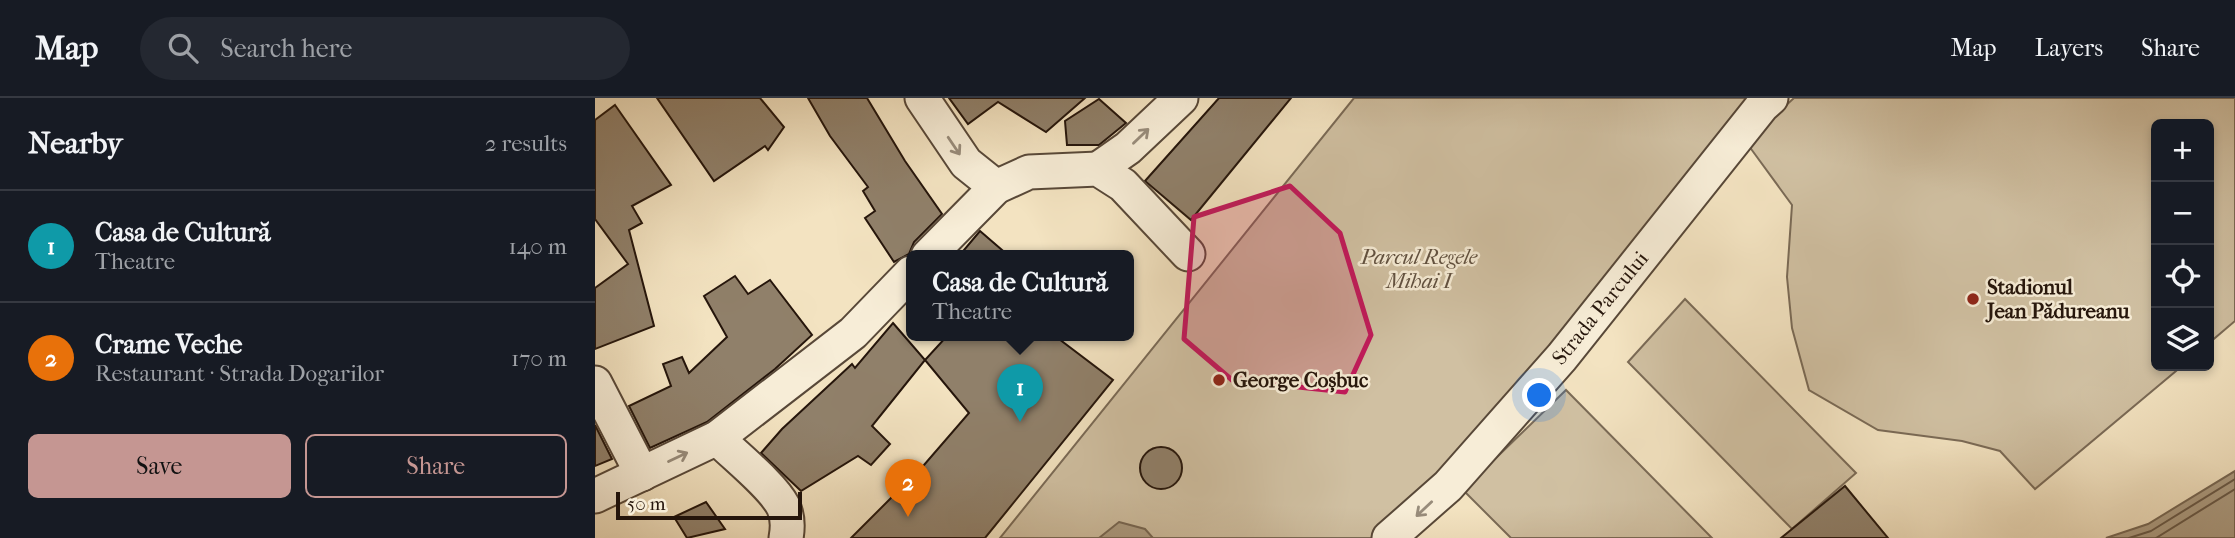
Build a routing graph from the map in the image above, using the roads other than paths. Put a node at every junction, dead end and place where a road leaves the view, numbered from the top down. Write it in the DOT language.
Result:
graph roads {
  1 [pos="922,98"];
  2 [pos="1181,98"];
  3 [pos="1771,98"];
  4 [pos="1098,169"];
  5 [pos="996,187"];
  6 [pos="934,250"];
  7 [pos="1188,254"];
  8 [pos="906,279"];
  9 [pos="595,383"];
  10 [pos="717,438"];
  11 [pos="642,474"];
  12 [pos="595,496"];
  13 [pos="786,538"];
  14 [pos="1389,538"];
  1 -- 5 [label="street, one-way"];
  4 -- 2 [label="street, one-way"];
  3 -- 14 [label="street, Strada Parcului, one-way"];
  4 -- 5 [label="street"];
  4 -- 7 [label="street"];
  5 -- 6 [label="street"];
  8 -- 10 [label="street"];
  9 -- 11 [label="street"];
  11 -- 10 [label="street, one-way"];
  10 -- 13 [label="street"];
  11 -- 12 [label="street"];
}
